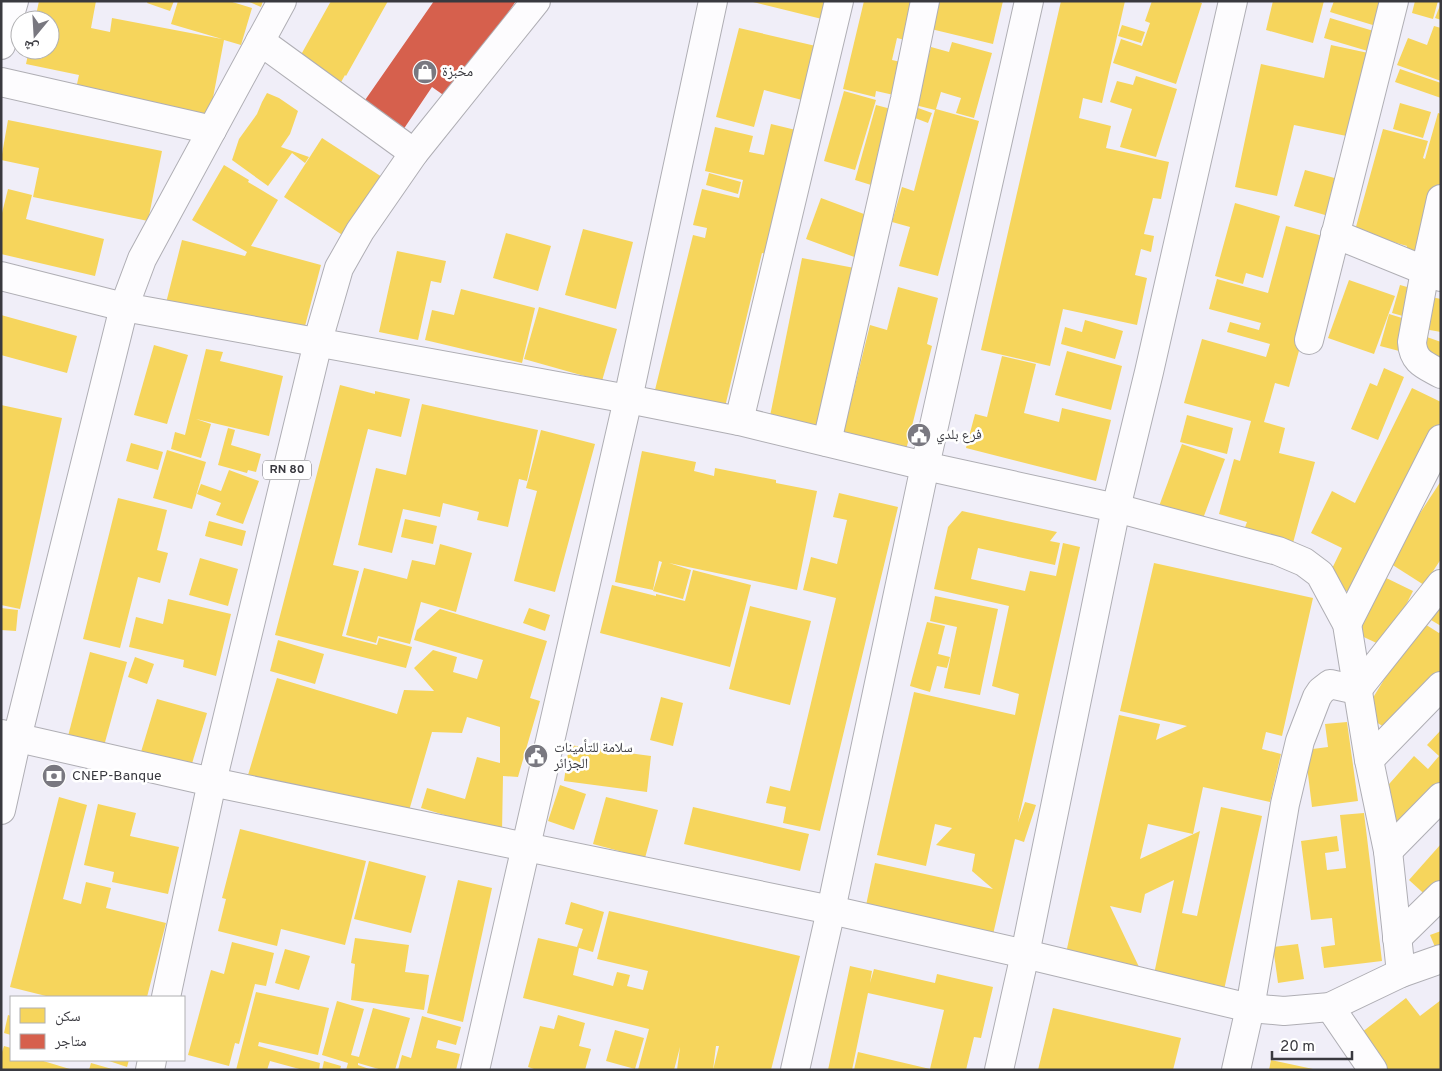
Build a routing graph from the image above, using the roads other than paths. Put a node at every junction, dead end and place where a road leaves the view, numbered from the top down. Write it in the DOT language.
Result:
graph roads {
  1 [pos="14,1"];
  2 [pos="282,1"];
  3 [pos="536,1"];
  4 [pos="713,1"];
  5 [pos="839,1"];
  6 [pos="925,1"];
  7 [pos="1028,1"];
  8 [pos="1233,1"];
  9 [pos="1394,1"];
  10 [pos="260,41"];
  11 [pos="1,45"];
  12 [pos="1,82"];
  13 [pos="212,130"];
  14 [pos="414,152"];
  15 [pos="1441,199"];
  16 [pos="1334,234"];
  17 [pos="1433,274"];
  18 [pos="1,276"];
  19 [pos="124,307"];
  20 [pos="1309,340"];
  21 [pos="318,343"];
  22 [pos="1441,374"];
  23 [pos="628,400"];
  24 [pos="739,421"];
  25 [pos="1441,439"];
  26 [pos="827,442"];
  27 [pos="925,466"];
  28 [pos="1116,508"];
  29 [pos="1441,584"];
  30 [pos="1347,624"];
  31 [pos="1441,686"];
  32 [pos="1357,690"];
  33 [pos="9,736"];
  34 [pos="1369,760"];
  35 [pos="212,782"];
  36 [pos="1441,797"];
  37 [pos="1,810"];
  38 [pos="525,847"];
  39 [pos="1388,851"];
  40 [pos="1441,895"];
  41 [pos="831,910"];
  42 [pos="1397,938"];
  43 [pos="1025,954"];
  44 [pos="1441,959"];
  45 [pos="1401,973"];
  46 [pos="166,996"];
  47 [pos="1330,1007"];
  48 [pos="1250,1008"];
  49 [pos="475,1070"];
  50 [pos="795,1070"];
  51 [pos="998,1070"];
  52 [pos="1236,1070"];
  53 [pos="1373,1070"];
  1 -- 11 [label="street"];
  2 -- 10 [label="street"];
  3 -- 14 [label="street, RN 80"];
  4 -- 23 [label="street"];
  5 -- 24 [label="street"];
  6 -- 26 [label="street"];
  7 -- 27 [label="street"];
  8 -- 28 [label="street"];
  9 -- 16 [label="street"];
  10 -- 13 [label="street"];
  10 -- 14 [label="street"];
  12 -- 13 [label="street"];
  13 -- 19 [label="street"];
  14 -- 21 [label="street, RN 80"];
  15 -- 17 [label="street"];
  16 -- 17 [label="street"];
  16 -- 20 [label="street"];
  17 -- 22 [label="street"];
  18 -- 19 [label="street"];
  19 -- 21 [label="street"];
  19 -- 33 [label="street"];
  21 -- 23 [label="street"];
  21 -- 35 [label="street, RN 80"];
  23 -- 24 [label="street"];
  23 -- 38 [label="street"];
  24 -- 26 [label="street"];
  25 -- 30 [label="street"];
  26 -- 27 [label="street"];
  27 -- 28 [label="street"];
  27 -- 41 [label="street"];
  28 -- 30 [label="street"];
  28 -- 43 [label="street"];
  29 -- 32 [label="street"];
  30 -- 32 [label="street"];
  31 -- 34 [label="street"];
  32 -- 34 [label="street"];
  32 -- 48 [label="street"];
  33 -- 35 [label="street"];
  33 -- 37 [label="street"];
  34 -- 39 [label="street"];
  35 -- 38 [label="street"];
  35 -- 46 [label="street, RN 80"];
  36 -- 39 [label="street"];
  38 -- 41 [label="street"];
  38 -- 49 [label="street"];
  39 -- 42 [label="street"];
  40 -- 42 [label="street"];
  41 -- 43 [label="street"];
  41 -- 50 [label="street"];
  42 -- 45 [label="street"];
  43 -- 48 [label="street"];
  43 -- 51 [label="street"];
  44 -- 45 [label="street"];
  45 -- 47 [label="street"];
  47 -- 48 [label="street"];
  47 -- 53 [label="street"];
  48 -- 52 [label="street"];
}
